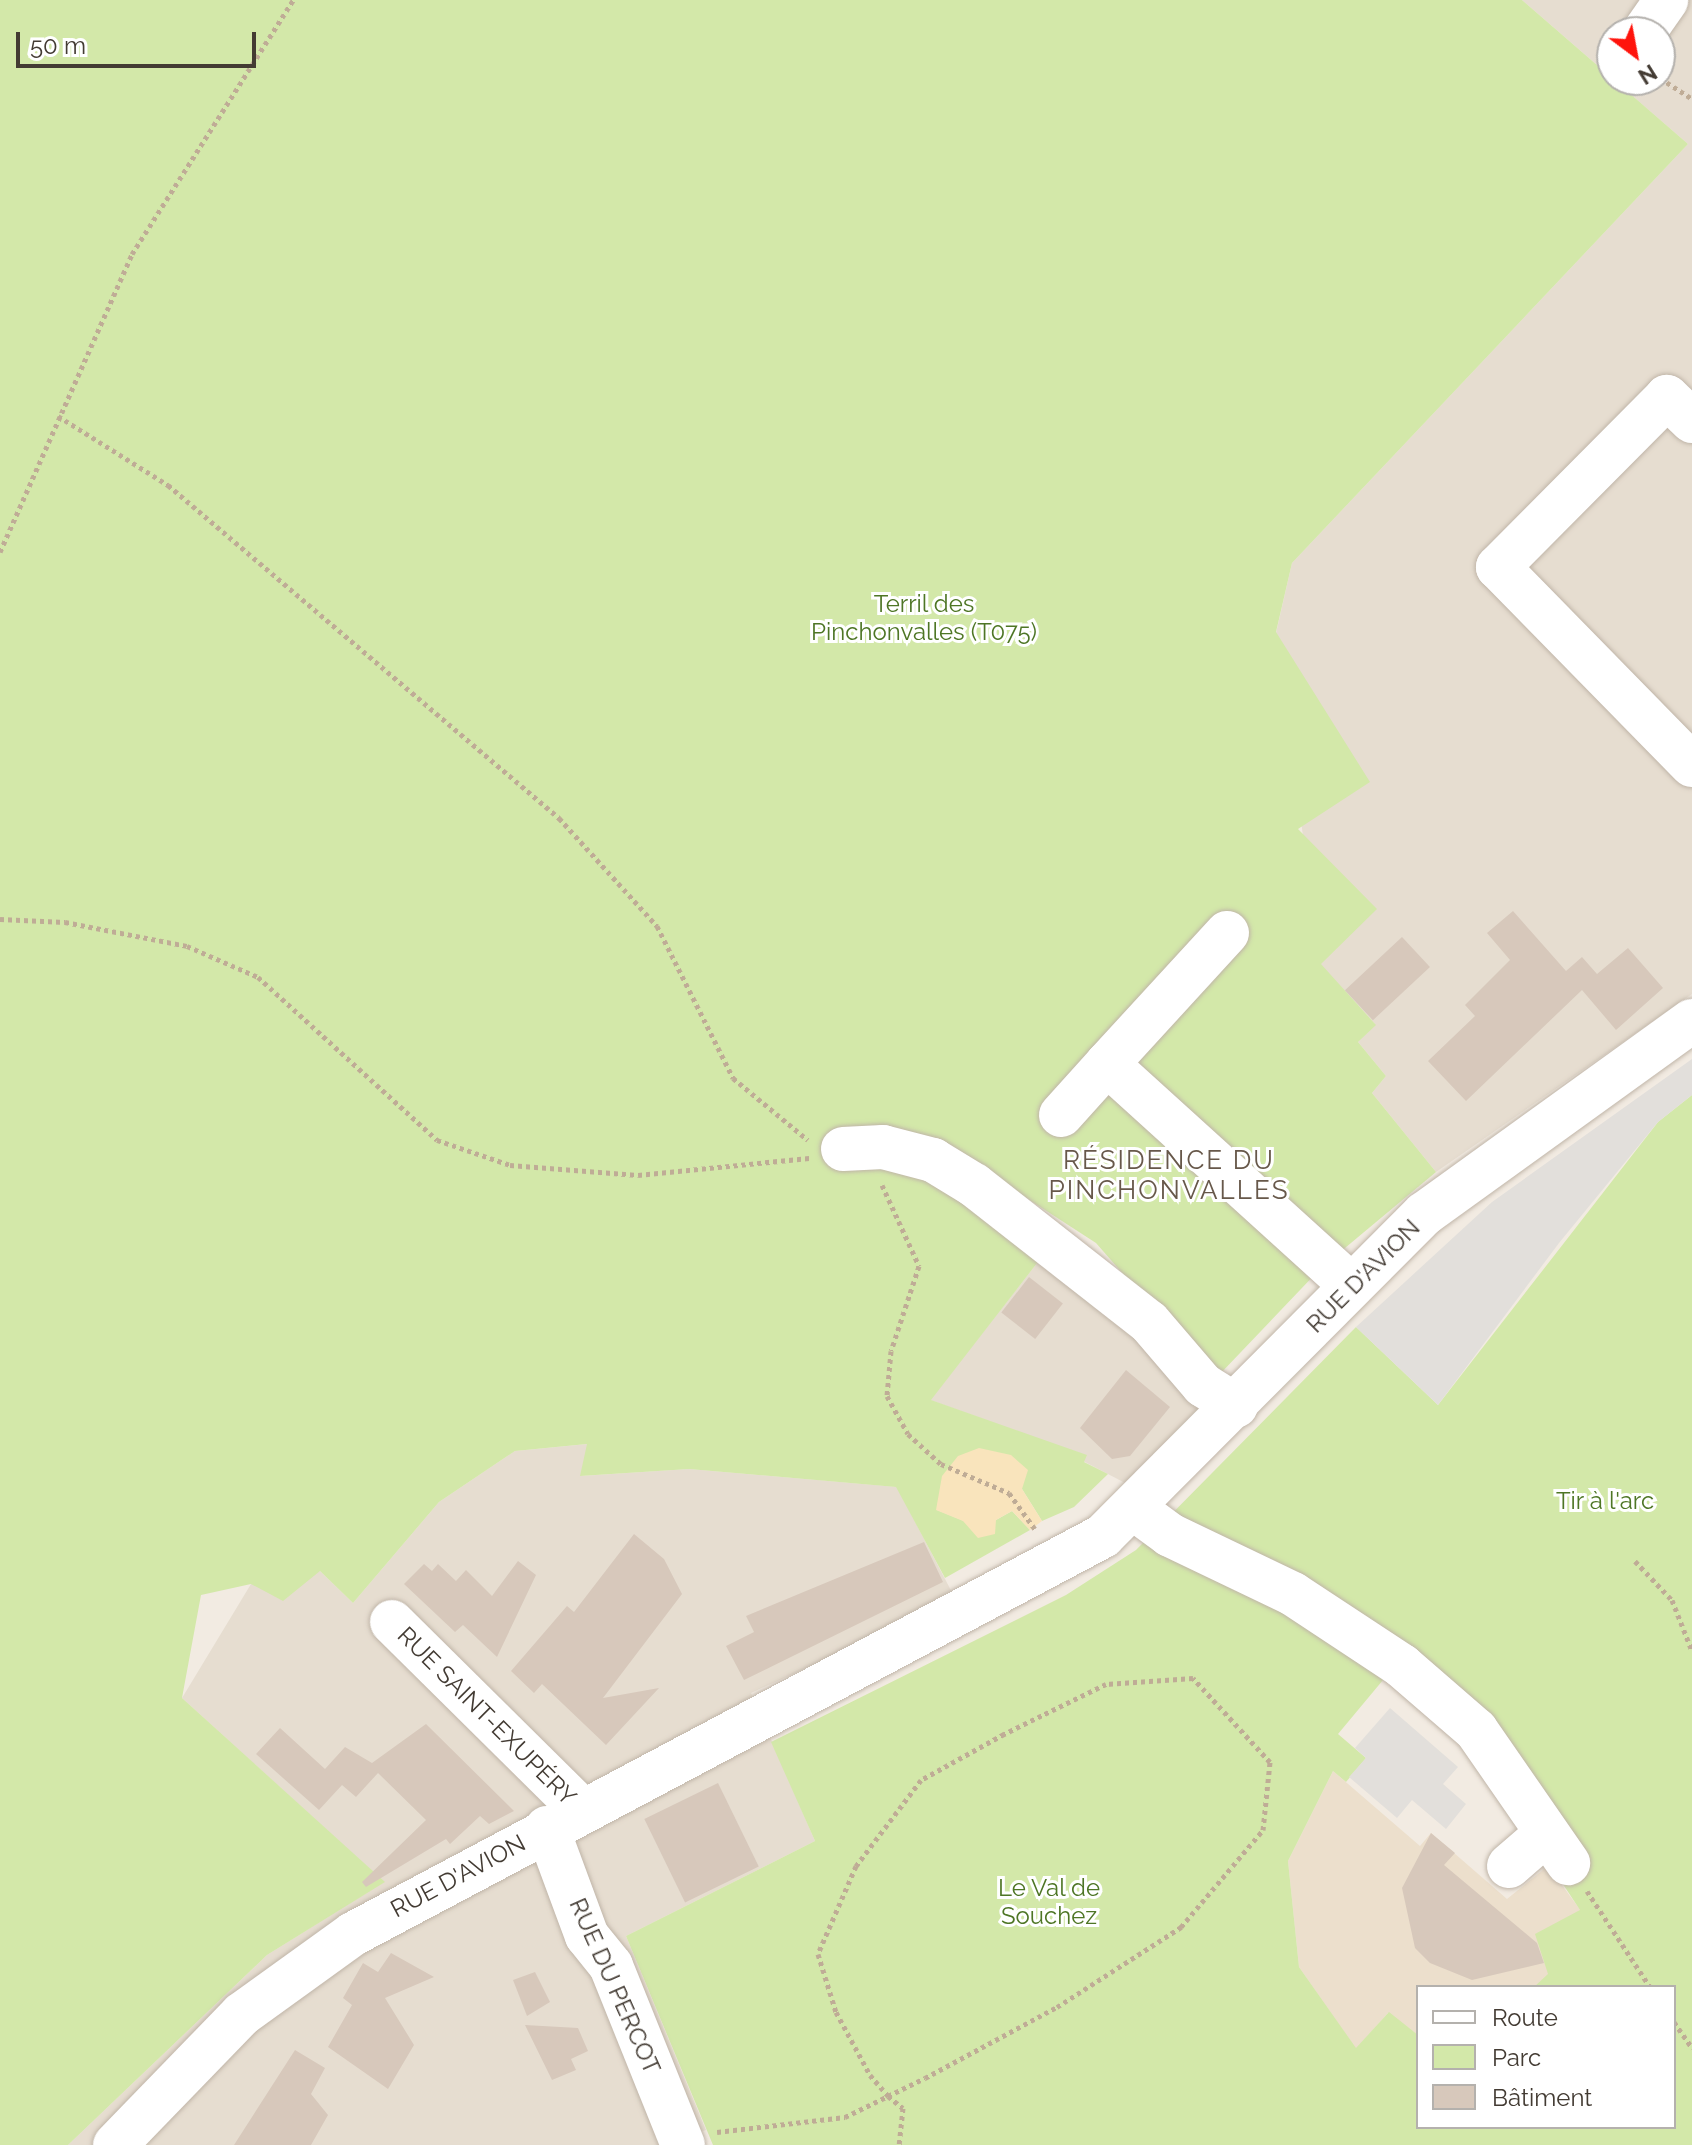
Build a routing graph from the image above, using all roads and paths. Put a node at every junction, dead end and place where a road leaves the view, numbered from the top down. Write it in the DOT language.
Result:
graph roads {
  1 [pos="293,0"];
  2 [pos="58,416"];
  3 [pos="1692,421"];
  4 [pos="0,552"];
  5 [pos="1692,765"];
  6 [pos="0,919"];
  7 [pos="1227,933"];
  8 [pos="1692,1021"];
  9 [pos="1107,1064"];
  10 [pos="1061,1115"];
  11 [pos="833,1152"];
  12 [pos="1351,1285"];
  13 [pos="1236,1406"];
  14 [pos="1136,1510"];
  15 [pos="1635,1561"];
  16 [pos="1061,1564"];
  17 [pos="392,1622"];
  18 [pos="1692,1651"];
  19 [pos="564,1819"];
  20 [pos="1557,1848"];
  21 [pos="1509,1866"];
  22 [pos="1649,1985"];
  23 [pos="1676,2025"];
  24 [pos="1692,2048"];
  25 [pos="888,2096"];
  26 [pos="681,2142"];
  27 [pos="115,2145"];
  28 [pos="899,2145"];
  1 -- 2 [label="path"];
  2 -- 4 [label="path"];
  2 -- 11 [label="path"];
  3 -- 5 [label="street"];
  6 -- 11 [label="path"];
  7 -- 9 [label="street"];
  8 -- 12 [label="street, RUE D'AVION"];
  9 -- 10 [label="street"];
  9 -- 12 [label="street"];
  11 -- 13 [label="street"];
  11 -- 16 [label="path"];
  12 -- 13 [label="street, RUE D'AVION"];
  13 -- 14 [label="street, RUE D'AVION"];
  14 -- 16 [label="street, RUE D'AVION"];
  14 -- 20 [label="street"];
  15 -- 18 [label="path"];
  16 -- 19 [label="street, RUE D'AVION"];
  17 -- 19 [label="street, RUE SAINT-EXUPÉRY"];
  19 -- 26 [label="street, RUE DU PERCOT"];
  19 -- 27 [label="street, RUE D'AVION"];
  20 -- 21 [label="street"];
  20 -- 22 [label="path"];
  23 -- 24 [label="path"];
  25 -- 25 [label="path"];
  25 -- 26 [label="path"];
  25 -- 28 [label="path"];
}
